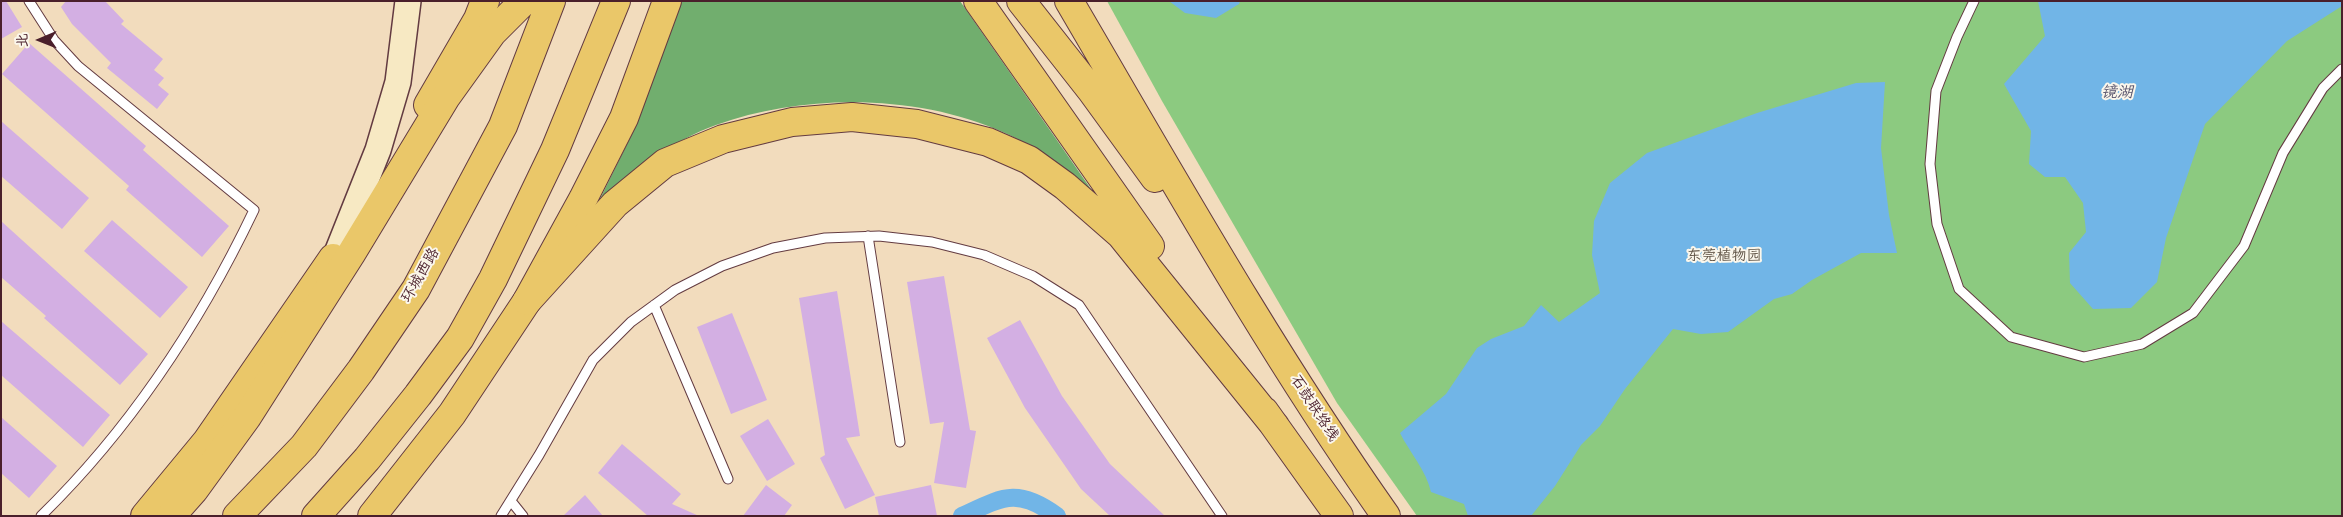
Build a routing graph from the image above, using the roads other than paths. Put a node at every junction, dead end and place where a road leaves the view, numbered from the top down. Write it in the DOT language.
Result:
graph roads {
  1 [pos="29,1"];
  2 [pos="408,1"];
  3 [pos="486,1"];
  4 [pos="524,1"];
  5 [pos="551,1"];
  6 [pos="616,1"];
  7 [pos="667,1"];
  8 [pos="671,1"];
  9 [pos="978,1"];
  10 [pos="1014,1"];
  11 [pos="1021,1"];
  12 [pos="1069,1"];
  13 [pos="1974,1"];
  14 [pos="656,32"];
  15 [pos="1052,43"];
  16 [pos="2342,68"];
  17 [pos="868,236"];
  18 [pos="337,253"];
  19 [pos="1244,300"];
  20 [pos="527,301"];
  21 [pos="654,305"];
  22 [pos="1275,426"];
  23 [pos="900,442"];
  24 [pos="728,479"];
  25 [pos="511,501"];
  26 [pos="41,516"];
  27 [pos="145,516"];
  28 [pos="171,516"];
  29 [pos="237,516"];
  30 [pos="316,516"];
  31 [pos="372,516"];
  32 [pos="501,516"];
  33 [pos="522,516"];
  34 [pos="1222,516"];
  35 [pos="1339,516"];
  36 [pos="1386,516"];
  1 -- 26 [label="lane"];
  2 -- 18 [label="main road"];
  3 -- 18 [label="main road"];
  4 -- 28 [label="main road"];
  5 -- 29 [label="main road, 环城西路"];
  6 -- 30 [label="main road"];
  7 -- 14 [label="main road"];
  8 -- 14 [label="main road"];
  9 -- 22 [label="main road"];
  10 -- 15 [label="main road"];
  11 -- 15 [label="main road"];
  12 -- 19 [label="main road"];
  13 -- 16 [label="lane"];
  14 -- 20 [label="main road"];
  15 -- 19 [label="main road"];
  17 -- 21 [label="lane"];
  17 -- 23 [label="lane"];
  17 -- 34 [label="lane"];
  18 -- 27 [label="main road"];
  19 -- 36 [label="main road, 石鼓联络线"];
  20 -- 22 [label="main road"];
  20 -- 31 [label="main road"];
  21 -- 24 [label="lane"];
  21 -- 25 [label="lane"];
  22 -- 35 [label="main road"];
  25 -- 32 [label="lane"];
  25 -- 33 [label="lane"];
}
